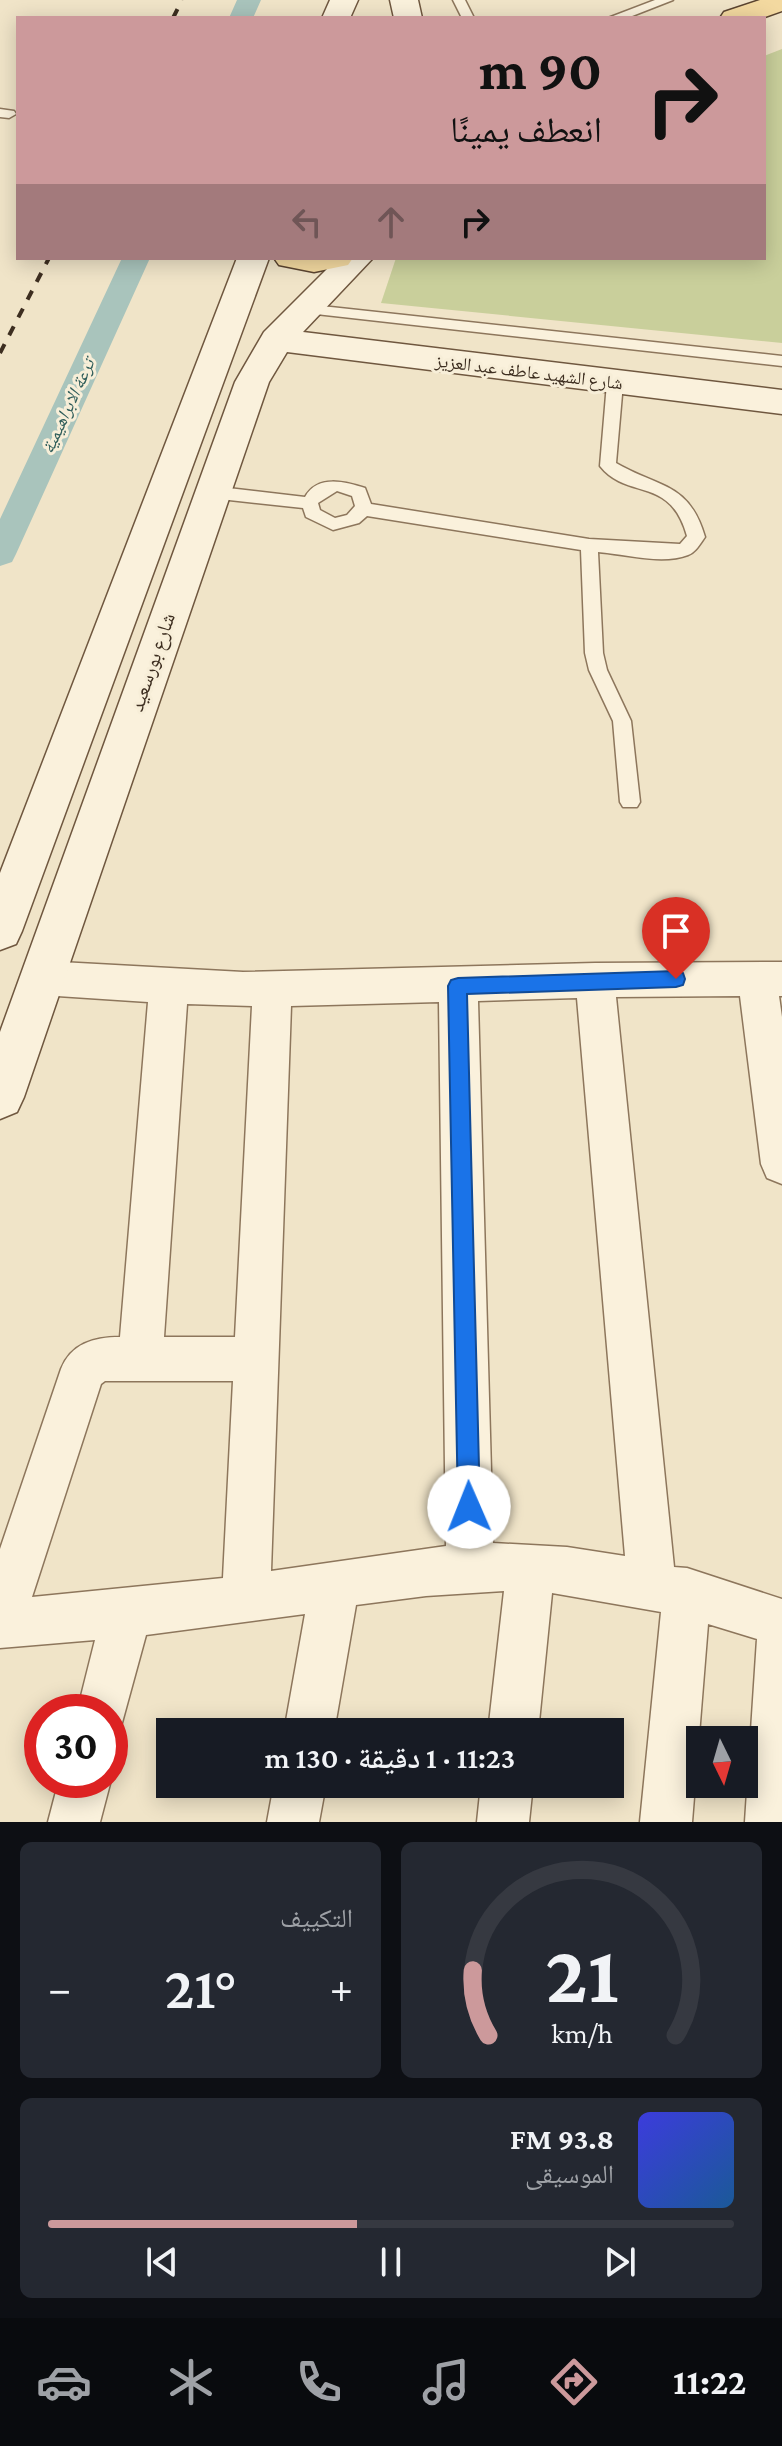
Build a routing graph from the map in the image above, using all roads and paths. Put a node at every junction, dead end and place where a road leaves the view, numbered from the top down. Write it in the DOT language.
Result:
graph roads {
  1 [pos="667,0"];
  2 [pos="782,2"];
  3 [pos="620,16"];
  4 [pos="740,16"];
  5 [pos="252,260"];
  6 [pos="302,260"];
  7 [pos="326,260"];
  8 [pos="356,260"];
  9 [pos="321,311"];
  10 [pos="276,340"];
  11 [pos="330,347"];
  12 [pos="782,361"];
  13 [pos="615,383"];
  14 [pos="782,402"];
  15 [pos="211,492"];
  16 [pos="310,503"];
  17 [pos="364,509"];
  18 [pos="589,545"];
  19 [pos="630,802"];
  20 [pos="0,931"];
  21 [pos="42,978"];
  22 [pos="769,979"];
  23 [pos="595,980"];
  24 [pos="458,986"];
  25 [pos="169,987"];
  26 [pos="272,989"];
  27 [pos="0,1097"];
  28 [pos="782,1164"];
  29 [pos="257,1359"];
  30 [pos="140,1360"];
  31 [pos="470,1568"];
  32 [pos="531,1568"];
  33 [pos="335,1584"];
  34 [pos="669,1588"];
  35 [pos="246,1599"];
  36 [pos="127,1612"];
  37 [pos="0,1623"];
  38 [pos="782,1623"];
  39 [pos="782,1636"];
  40 [pos="106,1694"];
  41 [pos="311,1718"];
  42 [pos="515,1718"];
  43 [pos="80,1798"];
  44 [pos="297,1798"];
  45 [pos="506,1798"];
  46 [pos="74,1822"];
  47 [pos="293,1822"];
  48 [pos="503,1822"];
  49 [pos="666,1822"];
  50 [pos="771,1822"];
  1 -- 3 [label="lane"];
  2 -- 4 [label="main road"];
  5 -- 20 [label="main road"];
  6 -- 7 [label="main road"];
  8 -- 9 [label="main road, شارع بورسعيد"];
  9 -- 10 [label="main road, شارع بورسعيد"];
  9 -- 11 [label="main road"];
  9 -- 12 [label="lane, شارع الشهيد عاطف عبد العزيز"];
  10 -- 11 [label="main road, شارع الشهيد عاطف عبد العزيز"];
  10 -- 15 [label="main road, شارع بورسعيد"];
  11 -- 13 [label="main road, شارع الشهيد عاطف عبد العزيز"];
  13 -- 14 [label="main road, شارع الشهيد عاطف عبد العزيز"];
  13 -- 18 [label="lane"];
  15 -- 16 [label="lane"];
  15 -- 21 [label="main road, شارع بورسعيد"];
  16 -- 17 [label="lane"];
  16 -- 17 [label="lane"];
  17 -- 18 [label="lane"];
  18 -- 19 [label="lane"];
  21 -- 25 [label="street"];
  21 -- 27 [label="main road, شارع بورسعيد"];
  22 -- 23 [label="street"];
  22 -- 28 [label="street"];
  23 -- 24 [label="street"];
  23 -- 34 [label="street"];
  24 -- 26 [label="street"];
  24 -- 31 [label="street"];
  25 -- 26 [label="street"];
  25 -- 30 [label="street"];
  26 -- 29 [label="street"];
  29 -- 30 [label="street"];
  29 -- 35 [label="street"];
  30 -- 37 [label="street"];
  31 -- 32 [label="street"];
  31 -- 33 [label="street"];
  32 -- 34 [label="street"];
  32 -- 42 [label="street"];
  33 -- 35 [label="street"];
  33 -- 41 [label="street"];
  34 -- 38 [label="street"];
  34 -- 49 [label="street"];
  35 -- 36 [label="street"];
  36 -- 37 [label="street"];
  36 -- 40 [label="street"];
  39 -- 50 [label="street"];
  43 -- 46 [label="street"];
  44 -- 47 [label="street"];
  45 -- 48 [label="street"];
}
